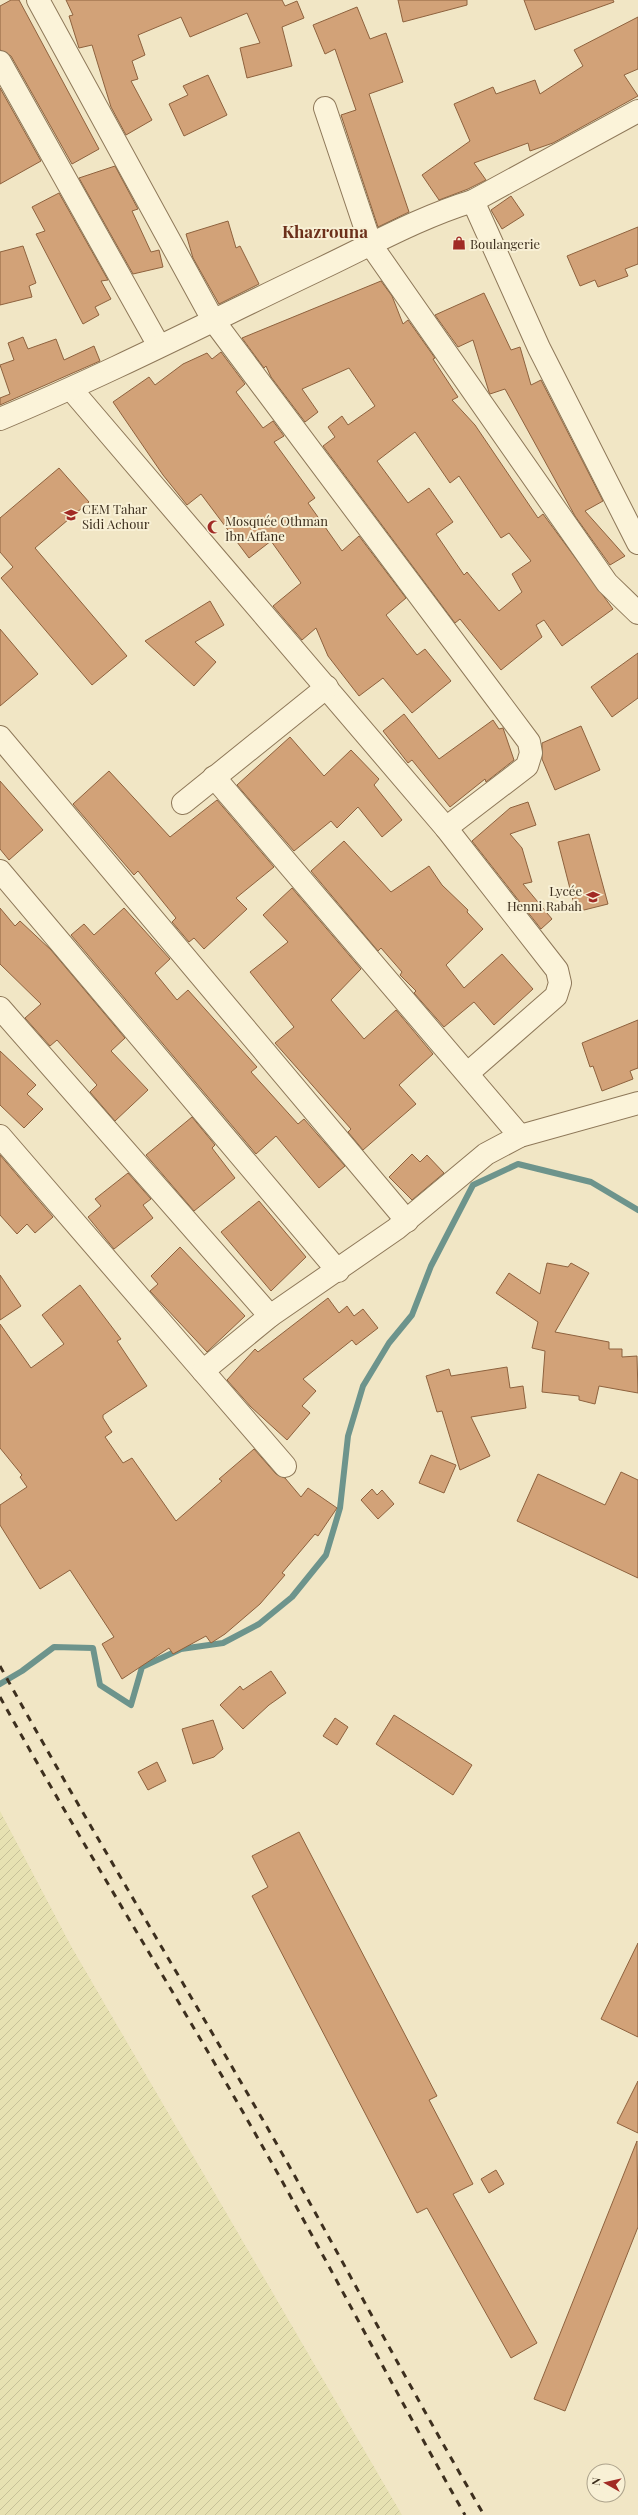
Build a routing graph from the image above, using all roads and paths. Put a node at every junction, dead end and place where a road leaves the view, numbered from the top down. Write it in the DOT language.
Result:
graph roads {
  1 [pos="38,0"];
  2 [pos="0,62"];
  3 [pos="325,108"];
  4 [pos="638,111"];
  5 [pos="473,201"];
  6 [pos="371,245"];
  7 [pos="213,320"];
  8 [pos="159,346"];
  9 [pos="71,389"];
  10 [pos="0,419"];
  11 [pos="638,544"];
  12 [pos="638,613"];
  13 [pos="327,687"];
  14 [pos="0,737"];
  15 [pos="214,777"];
  16 [pos="183,803"];
  17 [pos="446,828"];
  18 [pos="0,872"];
  19 [pos="0,1009"];
  20 [pos="468,1073"];
  21 [pos="638,1103"];
  22 [pos="0,1136"];
  23 [pos="520,1136"];
  24 [pos="407,1221"];
  25 [pos="338,1271"];
  26 [pos="270,1316"];
  27 [pos="203,1371"];
  28 [pos="285,1466"];
  1 -- 7 [label="street"];
  2 -- 8 [label="street"];
  3 -- 6 [label="street"];
  4 -- 5 [label="street"];
  5 -- 6 [label="street"];
  5 -- 11 [label="street"];
  6 -- 7 [label="street"];
  6 -- 12 [label="street"];
  7 -- 8 [label="street"];
  7 -- 17 [label="street"];
  8 -- 9 [label="street"];
  9 -- 10 [label="street"];
  9 -- 13 [label="street"];
  13 -- 15 [label="street"];
  13 -- 17 [label="street"];
  14 -- 24 [label="street"];
  15 -- 16 [label="street"];
  15 -- 20 [label="street"];
  17 -- 20 [label="street"];
  18 -- 25 [label="street"];
  19 -- 26 [label="street"];
  20 -- 23 [label="street"];
  21 -- 23 [label="street"];
  22 -- 27 [label="street"];
  23 -- 24 [label="street"];
  24 -- 25 [label="street"];
  25 -- 26 [label="street"];
  26 -- 27 [label="street"];
  27 -- 28 [label="street"];
}
